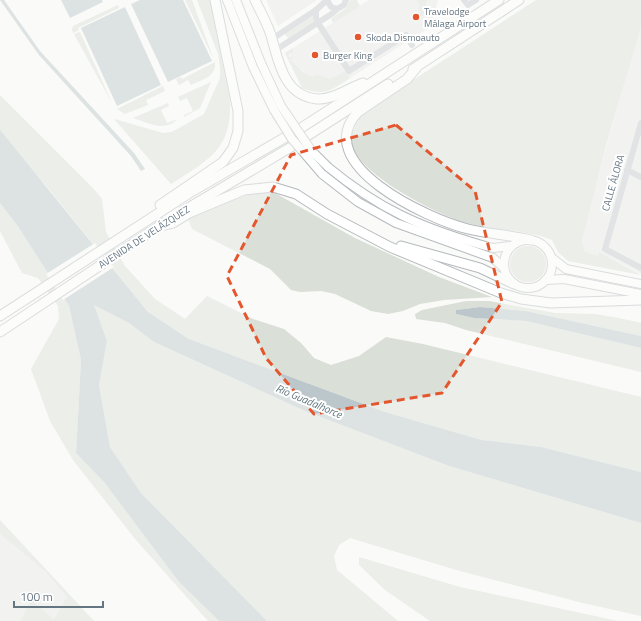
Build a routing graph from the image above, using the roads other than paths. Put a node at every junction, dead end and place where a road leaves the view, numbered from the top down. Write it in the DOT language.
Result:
graph roads {
  1 [pos="215,0"];
  2 [pos="227,0"];
  3 [pos="236,0"];
  4 [pos="255,0"];
  5 [pos="327,0"];
  6 [pos="346,0"];
  7 [pos="476,0"];
  8 [pos="499,0"];
  9 [pos="519,0"];
  10 [pos="466,3"];
  11 [pos="337,9"];
  12 [pos="316,10"];
  13 [pos="318,24"];
  14 [pos="272,39"];
  15 [pos="412,45"];
  16 [pos="274,51"];
  17 [pos="417,67"];
  18 [pos="374,80"];
  19 [pos="278,108"];
  20 [pos="641,123"];
  21 [pos="303,133"];
  22 [pos="289,141"];
  23 [pos="627,170"];
  24 [pos="641,177"];
  25 [pos="171,201"];
  26 [pos="180,215"];
  27 [pos="360,232"];
  28 [pos="531,240"];
  29 [pos="511,246"];
  30 [pos="552,258"];
  31 [pos="504,268"];
  32 [pos="641,268"];
  33 [pos="546,280"];
  34 [pos="514,284"];
  35 [pos="641,284"];
  36 [pos="641,294"];
  37 [pos="641,300"];
  38 [pos="0,316"];
  39 [pos="0,332"];
  1 -- 25 [label="highway"];
  2 -- 19 [label="main road"];
  3 -- 19 [label="main road"];
  4 -- 14 [label="highway"];
  5 -- 11 [label="street"];
  5 -- 12 [label="street"];
  6 -- 11 [label="street"];
  7 -- 10 [label="street"];
  8 -- 18 [label="highway"];
  9 -- 17 [label="highway"];
  11 -- 13 [label="street"];
  12 -- 13 [label="street"];
  12 -- 14 [label="street"];
  13 -- 15 [label="street"];
  13 -- 16 [label="street"];
  14 -- 16 [label="highway"];
  16 -- 18 [label="highway"];
  17 -- 21 [label="highway"];
  17 -- 28 [label="highway"];
  18 -- 21 [label="highway"];
  19 -- 21 [label="main road, bridge"];
  19 -- 22 [label="main road, bridge"];
  20 -- 23 [label="street, CALLE ÁLORA"];
  21 -- 29 [label="main road, bridge"];
  22 -- 25 [label="highway, AVENIDA DE VELÁZQUEZ"];
  22 -- 26 [label="highway, AVENIDA DE VELÁZQUEZ"];
  22 -- 31 [label="main road, bridge"];
  23 -- 24 [label="street"];
  23 -- 32 [label="street, CALLE ÁLORA"];
  25 -- 38 [label="highway, AVENIDA DE VELÁZQUEZ"];
  26 -- 27 [label="highway"];
  26 -- 39 [label="highway, AVENIDA DE VELÁZQUEZ"];
  27 -- 34 [label="highway"];
  27 -- 37 [label="highway"];
  28 -- 29 [label="main road"];
  28 -- 30 [label="main road"];
  29 -- 31 [label="main road"];
  30 -- 33 [label="main road"];
  30 -- 35 [label="main road"];
  31 -- 34 [label="main road"];
  33 -- 34 [label="main road"];
  33 -- 36 [label="main road"];
}
